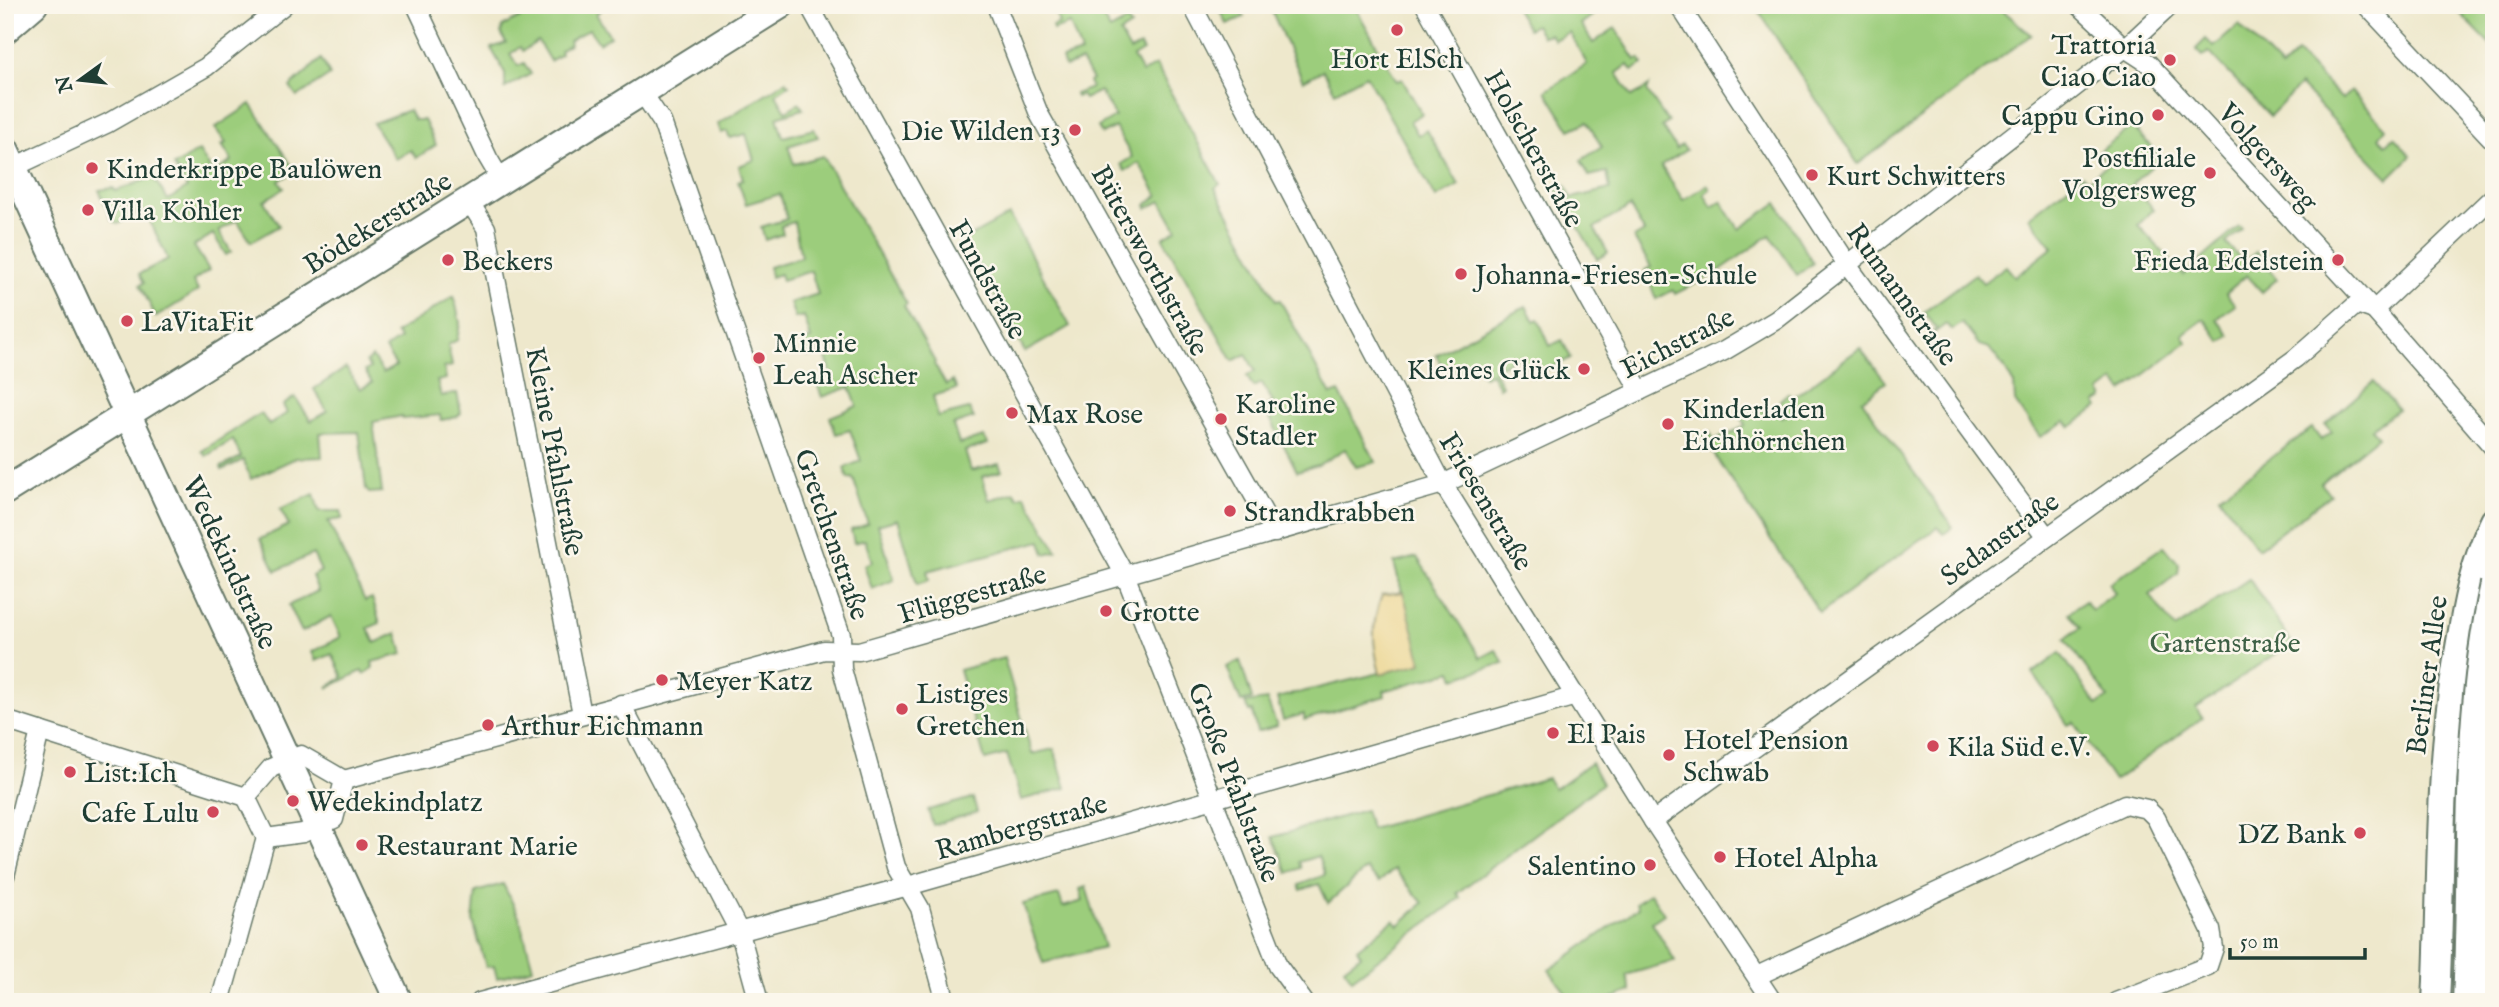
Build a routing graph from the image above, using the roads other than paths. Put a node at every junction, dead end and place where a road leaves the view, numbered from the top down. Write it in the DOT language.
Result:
graph roads {
  1 [pos="34,5"];
  2 [pos="285,5"];
  3 [pos="416,5"];
  4 [pos="781,5"];
  5 [pos="809,5"];
  6 [pos="996,5"];
  7 [pos="1192,5"];
  8 [pos="1425,5"];
  9 [pos="1679,5"];
  10 [pos="2079,5"];
  11 [pos="2171,5"];
  12 [pos="2366,5"];
  13 [pos="5,30"];
  14 [pos="2125,48"];
  15 [pos="642,92"];
  16 [pos="2494,141"];
  17 [pos="10,158"];
  18 [pos="501,180"];
  19 [pos="2494,196"];
  20 [pos="469,201"];
  21 [pos="1848,266"];
  22 [pos="2374,310"];
  23 [pos="1640,391"];
  24 [pos="128,414"];
  25 [pos="2494,448"];
  26 [pos="1443,484"];
  27 [pos="5,491"];
  28 [pos="2494,521"];
  29 [pos="1275,533"];
  30 [pos="2047,537"];
  31 [pos="1126,577"];
  32 [pos="2494,584"];
  33 [pos="841,651"];
  34 [pos="1576,696"];
  35 [pos="621,704"];
  36 [pos="582,715"];
  37 [pos="5,720"];
  38 [pos="2494,728"];
  39 [pos="40,731"];
  40 [pos="287,760"];
  41 [pos="344,780"];
  42 [pos="246,797"];
  43 [pos="1213,799"];
  44 [pos="1653,821"];
  45 [pos="318,827"];
  46 [pos="266,838"];
  47 [pos="2440,842"];
  48 [pos="5,876"];
  49 [pos="908,886"];
  50 [pos="740,933"];
  51 [pos="1757,976"];
  52 [pos="2494,981"];
  53 [pos="2494,991"];
  54 [pos="2436,997"];
  55 [pos="220,1002"];
  56 [pos="400,1002"];
  57 [pos="480,1002"];
  58 [pos="759,1002"];
  59 [pos="946,1002"];
  60 [pos="1304,1002"];
  61 [pos="1773,1002"];
  62 [pos="2116,1002"];
  63 [pos="2466,1002"];
  64 [pos="2489,1002"];
  1 -- 13 [label="street"];
  2 -- 17 [label="street"];
  3 -- 18 [label="street"];
  4 -- 15 [label="street, Bödekerstraße"];
  5 -- 31 [label="street, Fundstraße"];
  6 -- 29 [label="street, Bütersworthstraße"];
  7 -- 26 [label="street, Friesenstraße"];
  8 -- 23 [label="street, Holscherstraße"];
  9 -- 21 [label="street, Rumannstraße"];
  10 -- 14 [label="street, Volgersweg"];
  11 -- 14 [label="street, Eichstraße"];
  12 -- 16 [label="street"];
  14 -- 21 [label="street, Eichstraße"];
  14 -- 22 [label="street, Volgersweg"];
  15 -- 18 [label="street, Bödekerstraße"];
  15 -- 33 [label="street, Gretchenstraße"];
  17 -- 24 [label="street, Wedekindstraße"];
  18 -- 20 [label="street, Bödekerstraße"];
  19 -- 22 [label="street"];
  20 -- 24 [label="street, Bödekerstraße"];
  20 -- 36 [label="street, Kleine Pfahlstraße"];
  21 -- 23 [label="street, Eichstraße"];
  21 -- 30 [label="street, Rumannstraße"];
  22 -- 25 [label="street, Volgersweg"];
  22 -- 30 [label="street, Sedanstraße"];
  23 -- 26 [label="street, Eichstraße"];
  24 -- 27 [label="street, Bödekerstraße"];
  24 -- 40 [label="street, Wedekindstraße"];
  26 -- 29 [label="street, Eichstraße"];
  26 -- 34 [label="street, Friesenstraße"];
  28 -- 47 [label="street, Berliner Allee"];
  29 -- 31 [label="street, Eichstraße"];
  30 -- 44 [label="street, Sedanstraße"];
  31 -- 33 [label="street, Flüggestraße"];
  31 -- 43 [label="street, Große Pfahlstraße"];
  32 -- 63 [label="street, bridge"];
  33 -- 35 [label="street, Flüggestraße"];
  33 -- 49 [label="street, Gretchenstraße"];
  34 -- 43 [label="street, Rambergstraße"];
  34 -- 44 [label="street, Friesenstraße"];
  35 -- 36 [label="street, Flüggestraße"];
  35 -- 50 [label="street"];
  36 -- 41 [label="street, Flüggestraße"];
  37 -- 39 [label="street"];
  38 -- 64 [label="street, bridge"];
  39 -- 42 [label="street"];
  39 -- 48 [label="street"];
  40 -- 41 [label="street"];
  40 -- 42 [label="street"];
  40 -- 45 [label="street, Wedekindstraße"];
  41 -- 45 [label="street"];
  42 -- 46 [label="street"];
  43 -- 49 [label="street, Rambergstraße"];
  43 -- 60 [label="street, Große Pfahlstraße"];
  44 -- 51 [label="street, Friesenstraße"];
  45 -- 46 [label="street"];
  45 -- 56 [label="street, Wedekindstraße"];
  46 -- 55 [label="street"];
  47 -- 52 [label="street, Berliner Allee"];
  47 -- 54 [label="street, Berliner Allee"];
  49 -- 50 [label="street, Rambergstraße"];
  49 -- 59 [label="street, Gretchenstraße"];
  50 -- 57 [label="street, Rambergstraße"];
  50 -- 58 [label="street"];
  51 -- 61 [label="street, Friesenstraße"];
  51 -- 62 [label="street"];
  53 -- 54 [label="street"];
}
